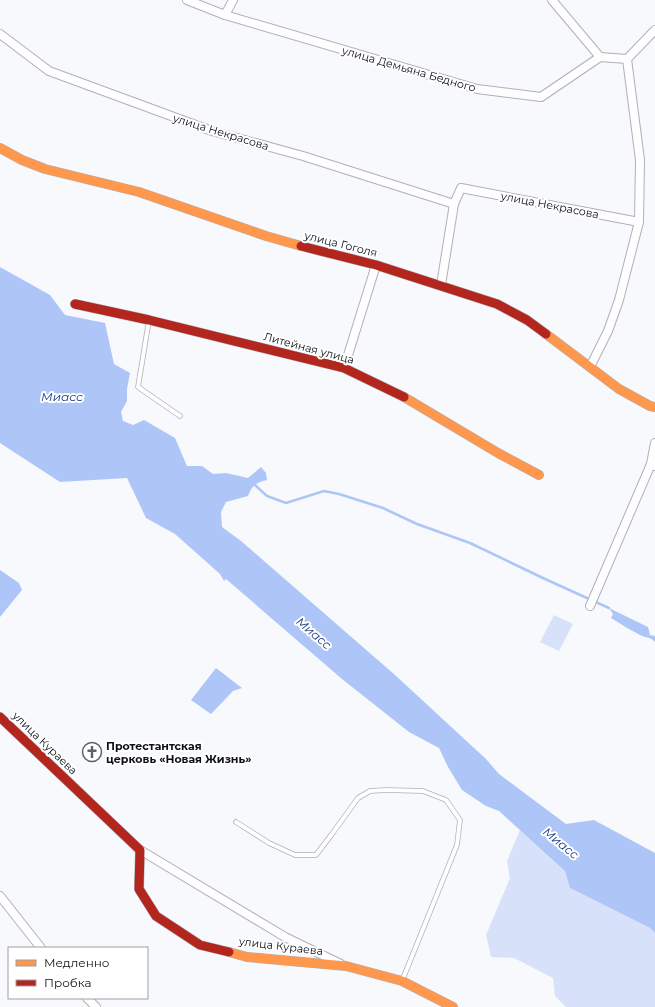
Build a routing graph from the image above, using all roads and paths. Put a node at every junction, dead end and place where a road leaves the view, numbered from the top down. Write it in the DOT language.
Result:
graph roads {
  1 [pos="187,0"];
  2 [pos="233,0"];
  3 [pos="552,0"];
  4 [pos="225,15"];
  5 [pos="655,30"];
  6 [pos="0,34"];
  7 [pos="600,57"];
  8 [pos="627,59"];
  9 [pos="0,148"];
  10 [pos="454,204"];
  11 [pos="639,222"];
  12 [pos="376,266"];
  13 [pos="441,285"];
  14 [pos="75,304"];
  15 [pos="149,320"];
  16 [pos="590,367"];
  17 [pos="344,368"];
  18 [pos="655,407"];
  19 [pos="180,416"];
  20 [pos="655,443"];
  21 [pos="653,465"];
  22 [pos="539,475"];
  23 [pos="590,606"];
  24 [pos="0,717"];
  25 [pos="236,822"];
  26 [pos="140,850"];
  27 [pos="0,896"];
  28 [pos="40,947"];
  29 [pos="346,966"];
  30 [pos="402,981"];
  31 [pos="87,999"];
  32 [pos="96,1007"];
  33 [pos="453,1007"];
  1 -- 4 [label="street, улица Демьяна Бедного"];
  2 -- 4 [label="street"];
  3 -- 7 [label="street"];
  4 -- 7 [label="street, улица Демьяна Бедного"];
  5 -- 8 [label="street"];
  6 -- 10 [label="street, улица Некрасова"];
  7 -- 8 [label="street"];
  8 -- 11 [label="street"];
  9 -- 12 [label="street, улица Гоголя"];
  10 -- 11 [label="street, улица Некрасова"];
  10 -- 13 [label="street"];
  11 -- 16 [label="street"];
  12 -- 13 [label="street, улица Гоголя"];
  12 -- 17 [label="street"];
  13 -- 16 [label="street, улица Гоголя"];
  14 -- 15 [label="street, Литейная улица"];
  15 -- 17 [label="street, Литейная улица"];
  15 -- 19 [label="lane"];
  16 -- 18 [label="street, улица Гоголя"];
  17 -- 22 [label="street, Литейная улица"];
  20 -- 21 [label="street"];
  21 -- 23 [label="street"];
  24 -- 26 [label="street, улица Кураева"];
  25 -- 30 [label="lane"];
  26 -- 29 [label="street"];
  26 -- 29 [label="street, улица Кураева"];
  27 -- 28 [label="street"];
  29 -- 30 [label="street, улица Кураева"];
  30 -- 33 [label="street, улица Кураева"];
  31 -- 32 [label="street"];
}
